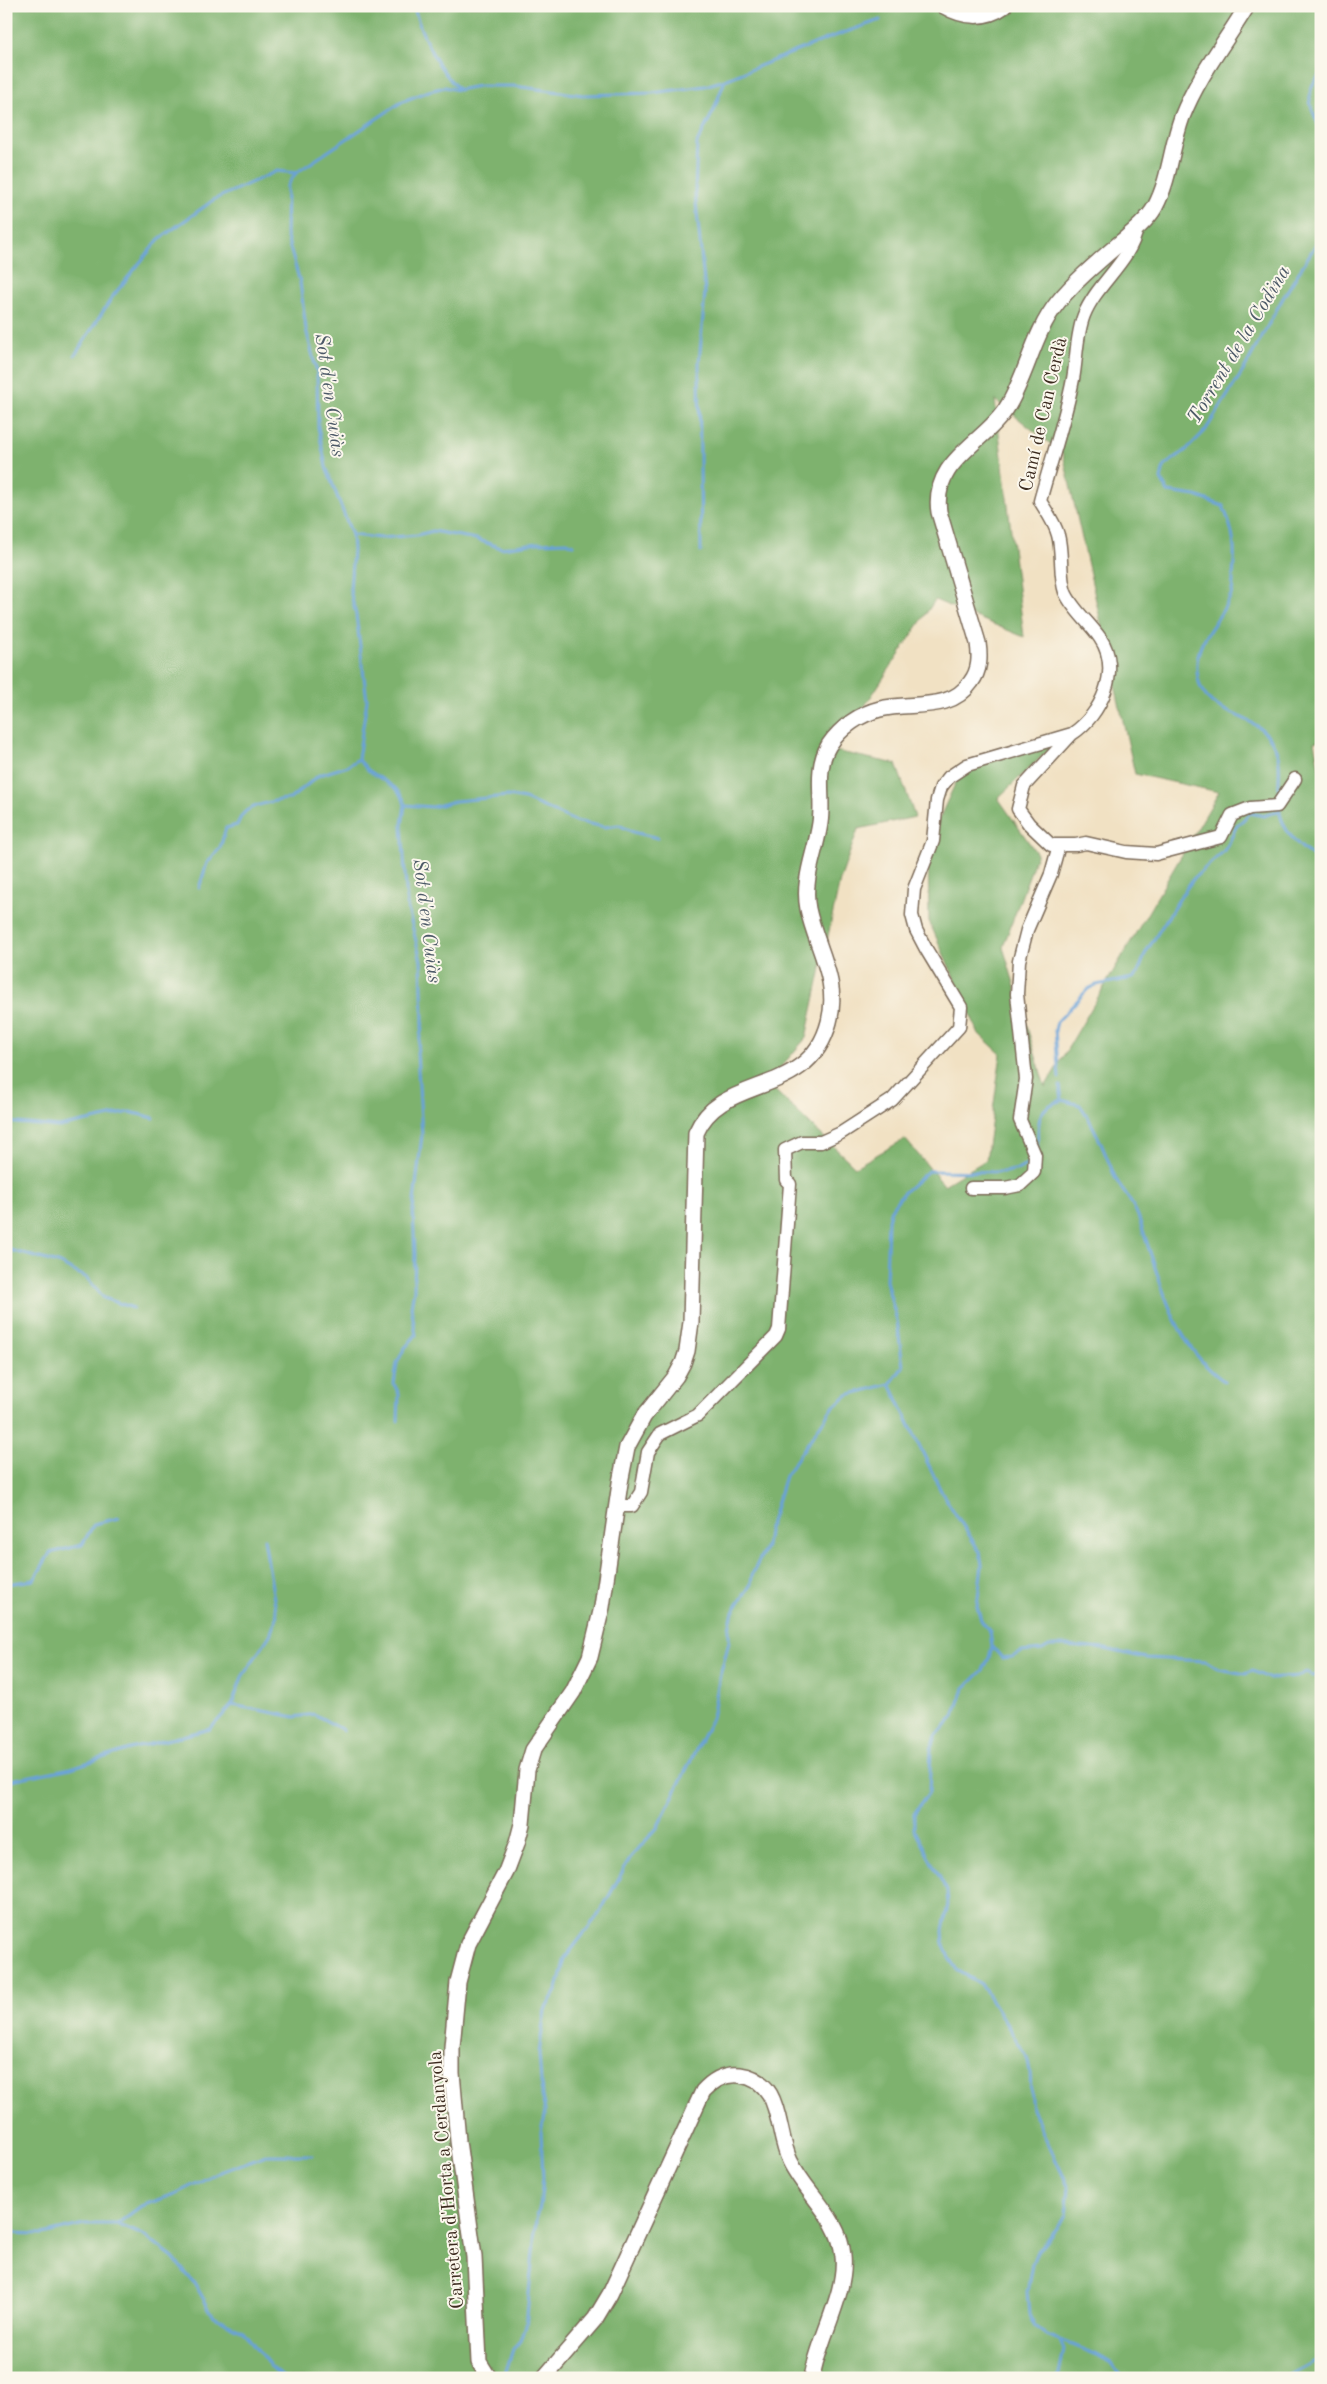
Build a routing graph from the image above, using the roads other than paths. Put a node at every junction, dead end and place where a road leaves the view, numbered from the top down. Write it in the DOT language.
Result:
graph roads {
  1 [pos="944,6"];
  2 [pos="1004,6"];
  3 [pos="1246,6"];
  4 [pos="1137,228"];
  5 [pos="1072,734"];
  6 [pos="1295,779"];
  7 [pos="1060,845"];
  8 [pos="971,1188"];
  9 [pos="617,1506"];
  10 [pos="489,2378"];
  11 [pos="544,2378"];
  12 [pos="812,2378"];
  1 -- 2 [label="street"];
  3 -- 4 [label="street, Carretera d'Horta a Cerdanyola"];
  4 -- 5 [label="street, Camí de Can Cerdà"];
  4 -- 9 [label="street, Carretera d'Horta a Cerdanyola"];
  5 -- 7 [label="street"];
  5 -- 9 [label="street, Camí de Can Cerdà"];
  6 -- 7 [label="street"];
  7 -- 8 [label="street"];
  9 -- 10 [label="street, Carretera d'Horta a Cerdanyola"];
  11 -- 12 [label="street"];
}
